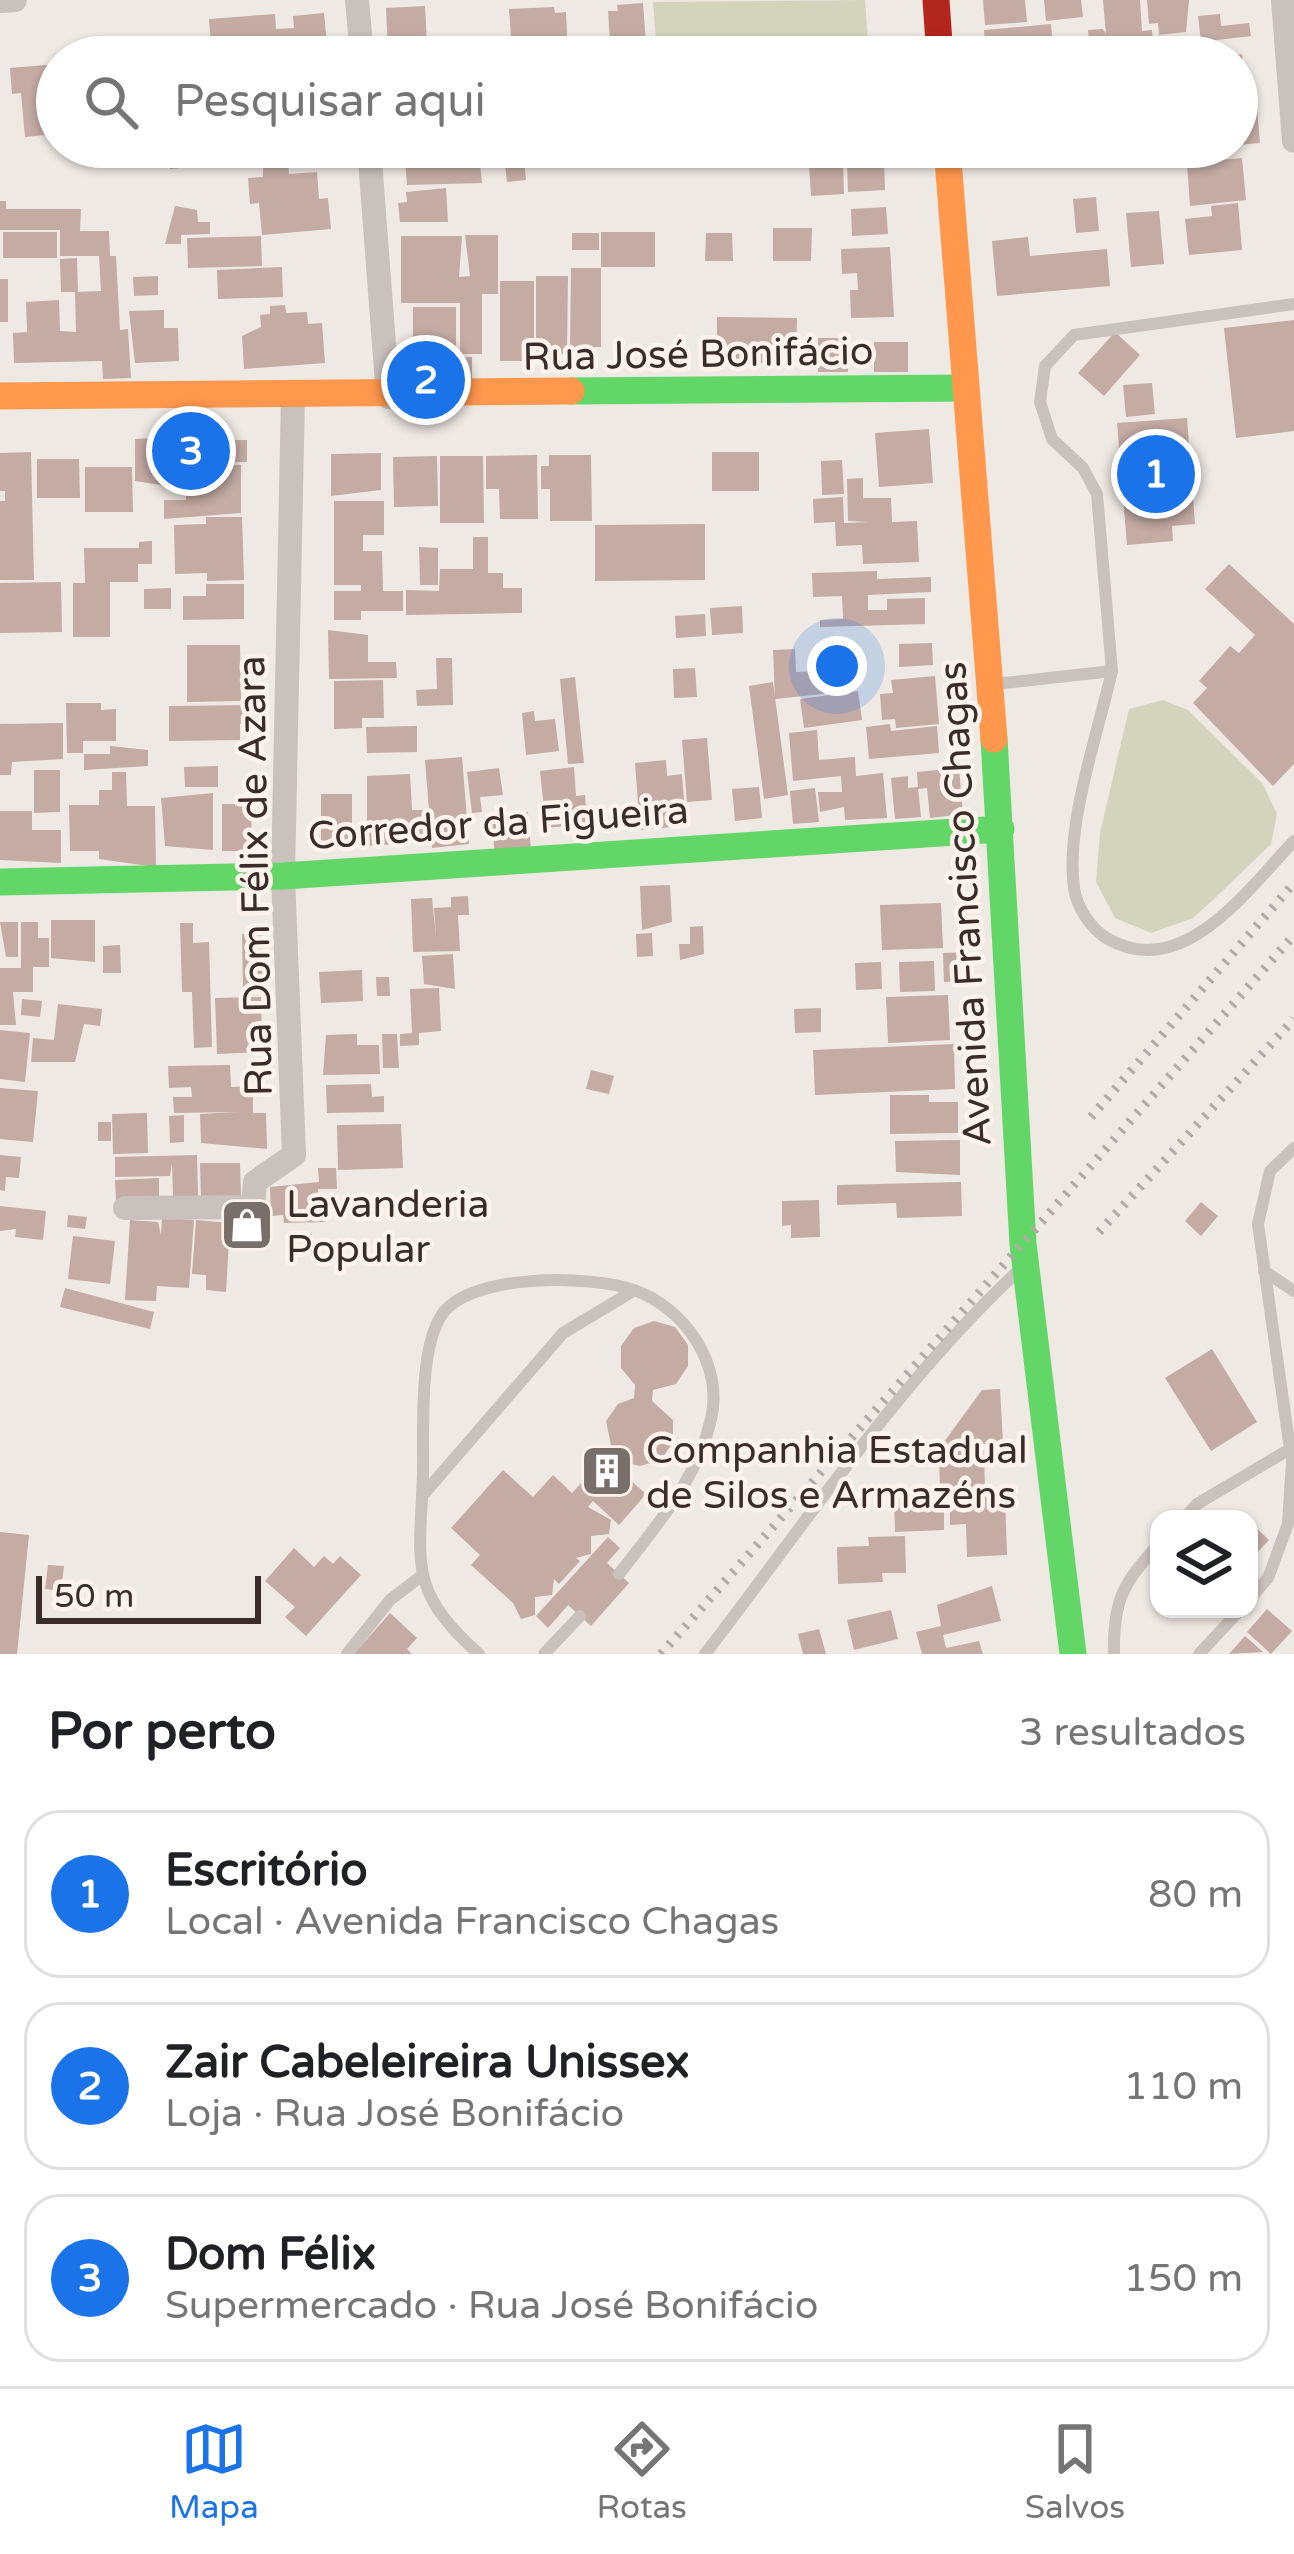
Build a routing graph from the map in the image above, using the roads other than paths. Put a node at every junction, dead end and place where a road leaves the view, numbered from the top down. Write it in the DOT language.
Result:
graph roads {
  1 [pos="14,0"];
  2 [pos="358,0"];
  3 [pos="936,0"];
  4 [pos="1283,0"];
  5 [pos="0,2"];
  6 [pos="361,36"];
  7 [pos="939,36"];
  8 [pos="1294,141"];
  9 [pos="371,168"];
  10 [pos="949,168"];
  11 [pos="1294,304"];
  12 [pos="966,388"];
  13 [pos="0,396"];
  14 [pos="293,396"];
  15 [pos="388,397"];
  16 [pos="1112,671"];
  17 [pos="991,684"];
  18 [pos="1001,829"];
  19 [pos="1294,841"];
  20 [pos="283,875"];
  21 [pos="0,882"];
  22 [pos="1294,1148"];
  23 [pos="125,1208"];
  24 [pos="1024,1265"];
  25 [pos="1264,1271"];
  26 [pos="634,1290"];
  27 [pos="1294,1291"];
  28 [pos="1292,1447"];
  29 [pos="422,1496"];
  30 [pos="1191,1510"];
  31 [pos="1150,1554"];
  32 [pos="619,1574"];
  33 [pos="420,1576"];
  34 [pos="1258,1590"];
  35 [pos="580,1616"];
  36 [pos="1233,1618"];
  37 [pos="347,1654"];
  38 [pos="479,1654"];
  39 [pos="544,1654"];
  40 [pos="705,1654"];
  41 [pos="1073,1654"];
  42 [pos="1114,1654"];
  43 [pos="1199,1654"];
  1 -- 5 [label="street"];
  2 -- 6 [label="street"];
  3 -- 7 [label="street"];
  4 -- 8 [label="street"];
  9 -- 15 [label="street"];
  10 -- 12 [label="street, Avenida Francisco Chagas"];
  11 -- 16 [label="lane"];
  12 -- 15 [label="street, Rua José Bonifácio"];
  12 -- 17 [label="street, Avenida Francisco Chagas"];
  13 -- 14 [label="street, Rua José Bonifácio"];
  14 -- 15 [label="street, Rua José Bonifácio"];
  14 -- 20 [label="street, Rua Dom Félix de Azara"];
  16 -- 17 [label="lane"];
  16 -- 19 [label="lane"];
  17 -- 18 [label="street, Avenida Francisco Chagas"];
  18 -- 20 [label="street, Corredor da Figueira"];
  18 -- 24 [label="street, Avenida Francisco Chagas"];
  20 -- 21 [label="street, Corredor da Figueira"];
  20 -- 23 [label="street, Rua Dom Félix de Azara"];
  22 -- 25 [label="lane"];
  24 -- 40 [label="lane"];
  24 -- 41 [label="street, Avenida Francisco Chagas"];
  25 -- 27 [label="lane"];
  25 -- 28 [label="lane"];
  26 -- 29 [label="lane"];
  26 -- 29 [label="lane"];
  26 -- 32 [label="lane"];
  28 -- 30 [label="lane"];
  28 -- 34 [label="lane"];
  29 -- 33 [label="lane"];
  31 -- 42 [label="lane"];
  33 -- 37 [label="lane"];
  33 -- 38 [label="lane"];
  35 -- 39 [label="lane"];
  36 -- 43 [label="lane"];
}
